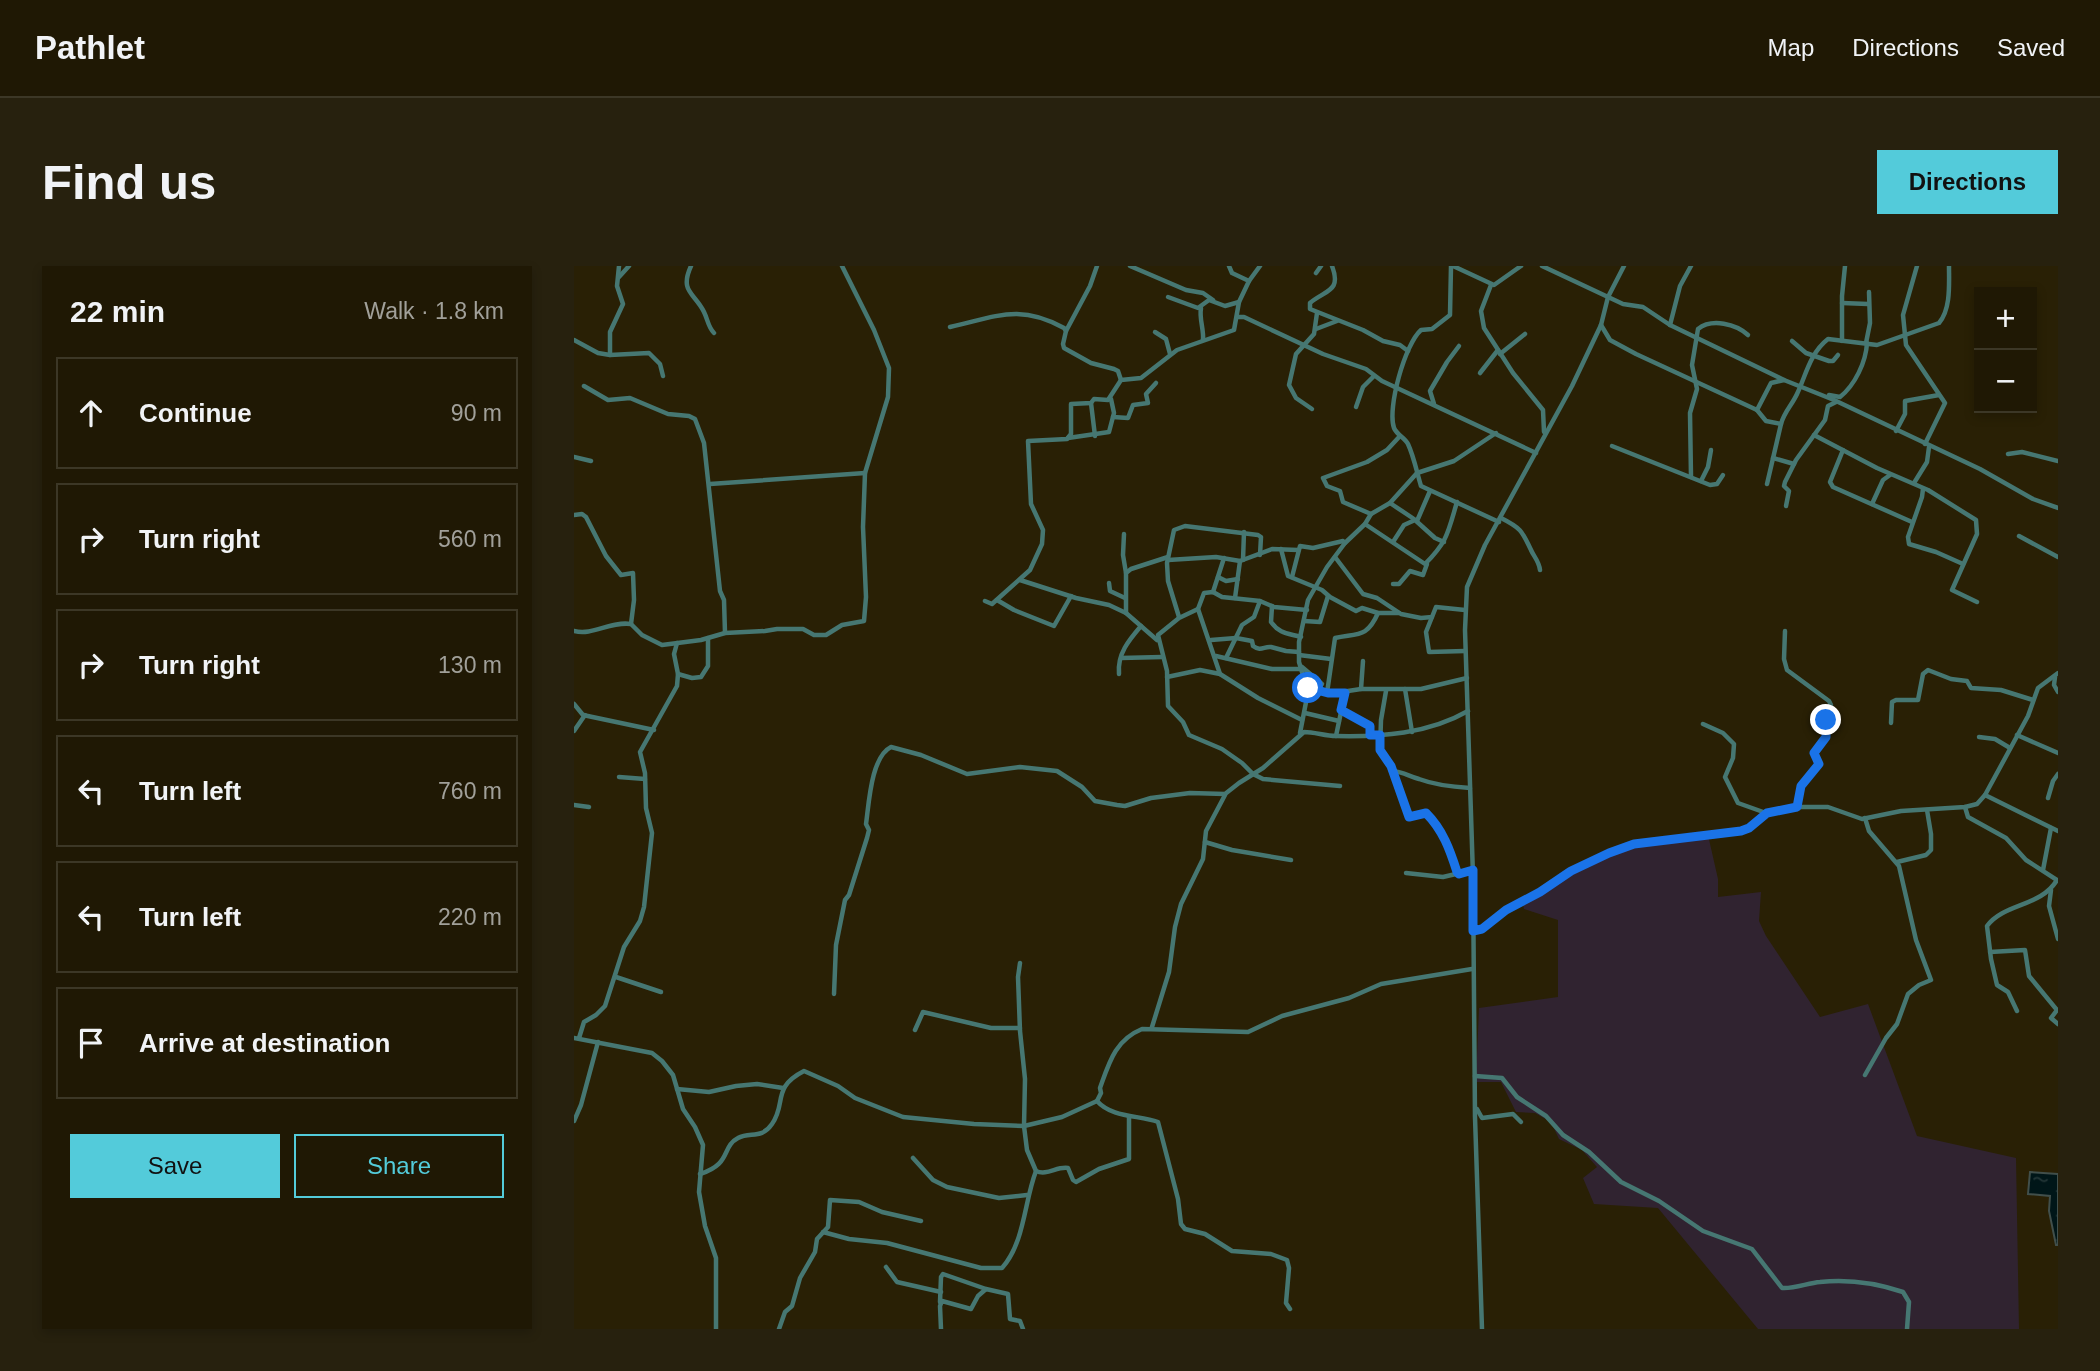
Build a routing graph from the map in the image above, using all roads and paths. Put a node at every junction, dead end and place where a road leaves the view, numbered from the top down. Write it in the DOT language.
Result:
graph roads {
  1 [pos="619,266"];
  2 [pos="629,266"];
  3 [pos="691,266"];
  4 [pos="842,266"];
  5 [pos="1097,266"];
  6 [pos="1130,266"];
  7 [pos="1260,266"];
  8 [pos="1321,266"];
  9 [pos="1332,266"];
  10 [pos="1452,266"];
  11 [pos="1521,266"];
  12 [pos="1542,266"];
  13 [pos="1624,266"];
  14 [pos="1691,266"];
  15 [pos="1844,266"];
  16 [pos="1917,266"];
  17 [pos="1950,266"];
  18 [pos="1227,267"];
  19 [pos="1316,273"];
  20 [pos="619,277"];
  21 [pos="1249,281"];
  22 [pos="1491,285"];
  23 [pos="1869,292"];
  24 [pos="1168,297"];
  25 [pos="1608,297"];
  26 [pos="1213,300"];
  27 [pos="1239,302"];
  28 [pos="1842,303"];
  29 [pos="1868,304"];
  30 [pos="1201,307"];
  31 [pos="1317,313"];
  32 [pos="1239,315"];
  33 [pos="1338,320"];
  34 [pos="1601,325"];
  35 [pos="1670,325"];
  36 [pos="950,327"];
  37 [pos="1315,329"];
  38 [pos="1066,331"];
  39 [pos="1155,332"];
  40 [pos="714,333"];
  41 [pos="1525,334"];
  42 [pos="1748,335"];
  43 [pos="1904,335"];
  44 [pos="1697,338"];
  45 [pos="574,340"];
  46 [pos="1203,340"];
  47 [pos="1793,341"];
  48 [pos="1842,341"];
  49 [pos="1867,343"];
  50 [pos="1303,344"];
  51 [pos="1309,344"];
  52 [pos="1459,346"];
  53 [pos="1408,351"];
  54 [pos="1499,352"];
  55 [pos="610,355"];
  56 [pos="1170,355"];
  57 [pos="1838,355"];
  58 [pos="1814,356"];
  59 [pos="1480,373"];
  60 [pos="663,376"];
  61 [pos="1374,376"];
  62 [pos="1121,380"];
  63 [pos="1784,380"];
  64 [pos="1695,381"];
  65 [pos="1156,383"];
  66 [pos="584,386"];
  67 [pos="1800,386"];
  68 [pos="1397,387"];
  69 [pos="1939,395"];
  70 [pos="1111,399"];
  71 [pos="1091,402"];
  72 [pos="1836,402"];
  73 [pos="1435,405"];
  74 [pos="1356,407"];
  75 [pos="1312,409"];
  76 [pos="1757,410"];
  77 [pos="1113,418"];
  78 [pos="1781,424"];
  79 [pos="1896,430"];
  80 [pos="1496,433"];
  81 [pos="1814,435"];
  82 [pos="1095,436"];
  83 [pos="1400,436"];
  84 [pos="1544,437"];
  85 [pos="1067,439"];
  86 [pos="1612,446"];
  87 [pos="1927,446"];
  88 [pos="1711,450"];
  89 [pos="1843,450"];
  90 [pos="1536,453"];
  91 [pos="2008,454"];
  92 [pos="574,457"];
  93 [pos="1773,458"];
  94 [pos="591,461"];
  95 [pos="2058,461"];
  96 [pos="1794,464"];
  97 [pos="865,473"];
  98 [pos="1417,473"];
  99 [pos="1891,474"];
  100 [pos="1723,475"];
  101 [pos="1691,477"];
  102 [pos="1701,481"];
  103 [pos="1914,483"];
  104 [pos="710,484"];
  105 [pos="1767,484"];
  106 [pos="1923,488"];
  107 [pos="1430,491"];
  108 [pos="1457,502"];
  109 [pos="1390,503"];
  110 [pos="1872,504"];
  111 [pos="1786,506"];
  112 [pos="2058,508"];
  113 [pos="1371,514"];
  114 [pos="574,515"];
  115 [pos="1416,520"];
  116 [pos="1500,520"];
  117 [pos="1912,522"];
  118 [pos="1365,524"];
  119 [pos="1244,532"];
  120 [pos="1124,534"];
  121 [pos="2019,536"];
  122 [pos="1393,542"];
  123 [pos="1444,542"];
  124 [pos="1345,543"];
  125 [pos="1281,549"];
  126 [pos="1298,550"];
  127 [pos="1260,555"];
  128 [pos="1335,557"];
  129 [pos="2058,557"];
  130 [pos="1224,558"];
  131 [pos="1168,559"];
  132 [pos="1241,561"];
  133 [pos="1427,563"];
  134 [pos="1963,564"];
  135 [pos="1540,570"];
  136 [pos="1126,573"];
  137 [pos="1218,577"];
  138 [pos="1292,577"];
  139 [pos="1238,579"];
  140 [pos="1020,580"];
  141 [pos="1109,583"];
  142 [pos="1393,584"];
  143 [pos="1316,587"];
  144 [pos="1213,592"];
  145 [pos="1328,595"];
  146 [pos="1071,596"];
  147 [pos="1125,598"];
  148 [pos="1235,598"];
  149 [pos="998,600"];
  150 [pos="985,601"];
  151 [pos="1260,601"];
  152 [pos="1977,602"];
  153 [pos="1272,607"];
  154 [pos="1198,609"];
  155 [pos="1307,610"];
  156 [pos="1465,610"];
  157 [pos="1126,612"];
  158 [pos="1378,613"];
  159 [pos="1399,613"];
  160 [pos="1432,617"];
  161 [pos="1179,618"];
  162 [pos="1304,621"];
  163 [pos="631,624"];
  164 [pos="1141,626"];
  165 [pos="574,631"];
  166 [pos="1785,631"];
  167 [pos="725,633"];
  168 [pos="1301,636"];
  169 [pos="708,638"];
  170 [pos="1236,638"];
  171 [pos="1158,640"];
  172 [pos="1210,640"];
  173 [pos="677,643"];
  174 [pos="1465,651"];
  175 [pos="1299,653"];
  176 [pos="1216,656"];
  177 [pos="1162,657"];
  178 [pos="1121,658"];
  179 [pos="1226,658"];
  180 [pos="1331,659"];
  181 [pos="1363,661"];
  182 [pos="1301,667"];
  183 [pos="678,674"];
  184 [pos="1119,674"];
  185 [pos="1220,674"];
  186 [pos="2057,675"];
  187 [pos="1167,677"];
  188 [pos="1467,678"];
  189 [pos="1322,684"];
  190 [pos="1361,689"];
  191 [pos="1308,690"];
  192 [pos="1405,690"];
  193 [pos="1385,691"];
  194 [pos="2058,692"];
  195 [pos="1328,693"];
  196 [pos="1345,693"];
  197 [pos="2034,700"];
  198 [pos="574,704"];
  199 [pos="1341,710"];
  200 [pos="1468,712"];
  201 [pos="1305,713"];
  202 [pos="585,715"];
  203 [pos="1302,720"];
  204 [pos="1339,721"];
  205 [pos="1891,723"];
  206 [pos="1703,724"];
  207 [pos="654,730"];
  208 [pos="574,731"];
  209 [pos="1412,732"];
  210 [pos="1300,733"];
  211 [pos="1370,735"];
  212 [pos="1380,735"];
  213 [pos="1336,736"];
  214 [pos="2017,736"];
  215 [pos="1979,737"];
  216 [pos="2010,748"];
  217 [pos="2058,753"];
  218 [pos="1392,771"];
  219 [pos="1253,774"];
  220 [pos="2058,775"];
  221 [pos="619,777"];
  222 [pos="645,779"];
  223 [pos="1340,786"];
  224 [pos="1470,788"];
  225 [pos="1225,794"];
  226 [pos="1985,795"];
  227 [pos="2048,798"];
  228 [pos="574,805"];
  229 [pos="589,807"];
  230 [pos="1797,807"];
  231 [pos="1965,807"];
  232 [pos="1927,810"];
  233 [pos="1767,813"];
  234 [pos="1865,818"];
  235 [pos="2051,828"];
  236 [pos="2058,831"];
  237 [pos="1205,842"];
  238 [pos="1291,860"];
  239 [pos="1897,862"];
  240 [pos="1473,870"];
  241 [pos="2043,870"];
  242 [pos="1405,873"];
  243 [pos="1459,874"];
  244 [pos="2058,880"];
  245 [pos="2051,890"];
  246 [pos="1473,931"];
  247 [pos="2058,939"];
  248 [pos="1990,952"];
  249 [pos="1020,963"];
  250 [pos="1472,969"];
  251 [pos="616,977"];
  252 [pos="660,992"];
  253 [pos="834,993"];
  254 [pos="2058,1009"];
  255 [pos="2017,1011"];
  256 [pos="2058,1024"];
  257 [pos="1152,1027"];
  258 [pos="1020,1028"];
  259 [pos="915,1030"];
  260 [pos="577,1038"];
  261 [pos="598,1042"];
  262 [pos="1866,1075"];
  263 [pos="1475,1076"];
  264 [pos="783,1088"];
  265 [pos="677,1089"];
  266 [pos="1097,1101"];
  267 [pos="1475,1105"];
  268 [pos="1129,1116"];
  269 [pos="574,1121"];
  270 [pos="1521,1122"];
  271 [pos="1024,1126"];
  272 [pos="913,1158"];
  273 [pos="1035,1171"];
  274 [pos="700,1174"];
  275 [pos="1027,1195"];
  276 [pos="921,1221"];
  277 [pos="823,1232"];
  278 [pos="886,1267"];
  279 [pos="986,1289"];
  280 [pos="941,1292"];
  281 [pos="940,1303"];
  282 [pos="1290,1309"];
  283 [pos="716,1329"];
  284 [pos="779,1329"];
  285 [pos="942,1329"];
  286 [pos="1023,1329"];
  287 [pos="1482,1329"];
  288 [pos="1907,1329"];
  1 -- 20 [label="street"];
  2 -- 20 [label="street"];
  3 -- 40 [label="street"];
  4 -- 97 [label="street"];
  5 -- 38 [label="street"];
  6 -- 26 [label="street"];
  7 -- 21 [label="street"];
  8 -- 19 [label="street"];
  9 -- 31 [label="street"];
  10 -- 22 [label="street"];
  10 -- 53 [label="street"];
  11 -- 22 [label="street"];
  12 -- 25 [label="street"];
  13 -- 25 [label="street"];
  14 -- 35 [label="street"];
  15 -- 28 [label="street"];
  16 -- 43 [label="street"];
  17 -- 43 [label="street"];
  18 -- 21 [label="street"];
  20 -- 55 [label="street"];
  21 -- 27 [label="street"];
  22 -- 54 [label="street"];
  23 -- 29 [label="street"];
  24 -- 30 [label="street"];
  25 -- 34 [label="street"];
  25 -- 35 [label="street"];
  26 -- 27 [label="street"];
  26 -- 30 [label="street"];
  27 -- 32 [label="street"];
  28 -- 29 [label="street"];
  28 -- 48 [label="street"];
  29 -- 49 [label="street"];
  30 -- 46 [label="street"];
  31 -- 33 [label="street"];
  31 -- 37 [label="street"];
  32 -- 46 [label="street"];
  32 -- 50 [label="street"];
  33 -- 37 [label="street"];
  33 -- 53 [label="street"];
  34 -- 64 [label="street"];
  34 -- 84 [label="street"];
  35 -- 44 [label="street"];
  36 -- 38 [label="street"];
  37 -- 51 [label="street"];
  38 -- 62 [label="street"];
  39 -- 56 [label="street"];
  41 -- 54 [label="street"];
  42 -- 44 [label="street"];
  43 -- 49 [label="street"];
  43 -- 69 [label="street"];
  44 -- 63 [label="street"];
  44 -- 64 [label="street"];
  45 -- 55 [label="street"];
  46 -- 56 [label="street"];
  47 -- 58 [label="street"];
  48 -- 49 [label="street"];
  48 -- 58 [label="street"];
  49 -- 67 [label="street"];
  50 -- 51 [label="street"];
  50 -- 75 [label="street"];
  51 -- 61 [label="street"];
  52 -- 73 [label="street"];
  53 -- 68 [label="street"];
  54 -- 59 [label="street"];
  54 -- 84 [label="street"];
  55 -- 60 [label="street"];
  56 -- 62 [label="street"];
  57 -- 58 [label="street"];
  58 -- 67 [label="street"];
  61 -- 68 [label="street"];
  61 -- 74 [label="street"];
  62 -- 70 [label="street"];
  63 -- 67 [label="street"];
  63 -- 76 [label="street"];
  64 -- 76 [label="street"];
  64 -- 101 [label="street"];
  65 -- 77 [label="street"];
  66 -- 104 [label="street"];
  67 -- 72 [label="street"];
  67 -- 78 [label="street"];
  68 -- 73 [label="street"];
  68 -- 83 [label="street"];
  69 -- 79 [label="street"];
  69 -- 87 [label="street"];
  70 -- 71 [label="street"];
  70 -- 77 [label="street"];
  71 -- 82 [label="street"];
  71 -- 85 [label="street"];
  72 -- 79 [label="street"];
  72 -- 81 [label="street"];
  73 -- 80 [label="street"];
  76 -- 78 [label="street"];
  77 -- 82 [label="street"];
  78 -- 93 [label="street"];
  79 -- 87 [label="street"];
  80 -- 90 [label="street"];
  80 -- 98 [label="street"];
  81 -- 89 [label="street"];
  81 -- 96 [label="street"];
  82 -- 85 [label="street"];
  83 -- 98 [label="street"];
  83 -- 113 [label="street"];
  84 -- 90 [label="street"];
  85 -- 140 [label="street"];
  86 -- 101 [label="street"];
  87 -- 103 [label="street"];
  87 -- 112 [label="street"];
  88 -- 102 [label="street"];
  89 -- 99 [label="street"];
  89 -- 110 [label="street"];
  90 -- 116 [label="street"];
  91 -- 95 [label="street"];
  92 -- 94 [label="street"];
  93 -- 96 [label="street"];
  93 -- 105 [label="street"];
  96 -- 111 [label="street"];
  97 -- 104 [label="street"];
  97 -- 167 [label="street"];
  98 -- 107 [label="street"];
  98 -- 109 [label="street"];
  99 -- 103 [label="street"];
  99 -- 110 [label="street"];
  100 -- 102 [label="street"];
  101 -- 102 [label="street"];
  103 -- 106 [label="street"];
  104 -- 167 [label="street"];
  106 -- 117 [label="street"];
  106 -- 134 [label="street"];
  107 -- 108 [label="street"];
  107 -- 115 [label="street"];
  108 -- 116 [label="street"];
  108 -- 123 [label="street"];
  109 -- 113 [label="street"];
  109 -- 115 [label="street"];
  110 -- 117 [label="street"];
  113 -- 118 [label="street"];
  114 -- 163 [label="street"];
  115 -- 122 [label="street"];
  115 -- 123 [label="street"];
  116 -- 135 [label="street"];
  116 -- 156 [label="street"];
  117 -- 134 [label="street"];
  118 -- 122 [label="street"];
  118 -- 124 [label="street"];
  119 -- 127 [label="street"];
  119 -- 131 [label="street"];
  119 -- 132 [label="street"];
  120 -- 136 [label="street"];
  121 -- 129 [label="street"];
  122 -- 133 [label="street"];
  123 -- 133 [label="street"];
  124 -- 126 [label="street"];
  124 -- 128 [label="street"];
  125 -- 126 [label="street"];
  125 -- 127 [label="street"];
  125 -- 138 [label="street"];
  126 -- 138 [label="street"];
  127 -- 132 [label="street"];
  128 -- 143 [label="street"];
  128 -- 159 [label="street"];
  130 -- 131 [label="street"];
  130 -- 132 [label="street"];
  130 -- 137 [label="street"];
  131 -- 136 [label="street"];
  131 -- 161 [label="street"];
  132 -- 139 [label="street"];
  133 -- 142 [label="street"];
  134 -- 152 [label="street"];
  136 -- 147 [label="street"];
  137 -- 139 [label="street"];
  137 -- 144 [label="street"];
  138 -- 143 [label="street"];
  139 -- 148 [label="street"];
  140 -- 146 [label="street"];
  140 -- 149 [label="street"];
  141 -- 147 [label="street"];
  143 -- 145 [label="street"];
  143 -- 155 [label="street"];
  144 -- 148 [label="street"];
  144 -- 154 [label="street"];
  145 -- 158 [label="street"];
  145 -- 162 [label="street"];
  146 -- 149 [label="street"];
  146 -- 157 [label="street"];
  147 -- 157 [label="street"];
  148 -- 151 [label="street"];
  149 -- 150 [label="street"];
  151 -- 153 [label="street"];
  151 -- 170 [label="street"];
  153 -- 155 [label="street"];
  153 -- 168 [label="street"];
  154 -- 161 [label="street"];
  154 -- 172 [label="street"];
  155 -- 162 [label="street"];
  156 -- 160 [label="street"];
  156 -- 174 [label="street"];
  157 -- 164 [label="street"];
  158 -- 159 [label="street"];
  158 -- 180 [label="street"];
  159 -- 160 [label="street"];
  160 -- 174 [label="street"];
  161 -- 171 [label="street"];
  162 -- 168 [label="street"];
  163 -- 165 [label="street"];
  163 -- 173 [label="street"];
  164 -- 171 [label="street"];
  164 -- 178 [label="street"];
  166 -- 230 [label="street"];
  167 -- 169 [label="street"];
  168 -- 175 [label="street"];
  169 -- 173 [label="street"];
  169 -- 183 [label="street"];
  170 -- 172 [label="street"];
  170 -- 175 [label="street"];
  170 -- 179 [label="street"];
  171 -- 177 [label="street"];
  172 -- 176 [label="street"];
  173 -- 183 [label="street"];
  174 -- 188 [label="street"];
  175 -- 180 [label="street"];
  175 -- 182 [label="street"];
  176 -- 179 [label="street"];
  176 -- 185 [label="street"];
  177 -- 178 [label="street"];
  177 -- 187 [label="street"];
  178 -- 184 [label="street"];
  179 -- 182 [label="street"];
  180 -- 195 [label="street"];
  181 -- 190 [label="street"];
  182 -- 189 [label="street"];
  182 -- 191 [label="street"];
  183 -- 207 [label="street"];
  185 -- 187 [label="street"];
  185 -- 203 [label="street"];
  186 -- 194 [label="street"];
  186 -- 197 [label="street"];
  187 -- 219 [label="street"];
  188 -- 192 [label="street"];
  188 -- 200 [label="street"];
  190 -- 193 [label="street"];
  190 -- 196 [label="street"];
  191 -- 195 [label="street"];
  191 -- 201 [label="street"];
  192 -- 193 [label="street"];
  192 -- 209 [label="street"];
  193 -- 212 [label="street"];
  195 -- 196 [label="street"];
  196 -- 199 [label="street"];
  197 -- 205 [label="street"];
  197 -- 214 [label="street"];
  198 -- 202 [label="street"];
  199 -- 204 [label="street"];
  199 -- 211 [label="street"];
  200 -- 209 [label="street"];
  200 -- 224 [label="street"];
  201 -- 203 [label="street"];
  201 -- 204 [label="street"];
  202 -- 207 [label="street"];
  202 -- 208 [label="street"];
  203 -- 210 [label="street"];
  204 -- 213 [label="street"];
  206 -- 233 [label="street"];
  207 -- 222 [label="street"];
  209 -- 212 [label="street"];
  210 -- 213 [label="street"];
  210 -- 219 [label="street"];
  211 -- 212 [label="street"];
  211 -- 213 [label="street"];
  212 -- 218 [label="street"];
  214 -- 216 [label="street"];
  214 -- 217 [label="street"];
  215 -- 216 [label="street"];
  216 -- 226 [label="street"];
  218 -- 224 [label="street"];
  218 -- 243 [label="street"];
  219 -- 223 [label="street"];
  219 -- 225 [label="street"];
  220 -- 227 [label="street"];
  221 -- 222 [label="street"];
  222 -- 251 [label="street"];
  224 -- 240 [label="street"];
  225 -- 237 [label="street"];
  225 -- 253 [label="street"];
  226 -- 231 [label="street"];
  226 -- 235 [label="street"];
  228 -- 229 [label="street"];
  230 -- 233 [label="street"];
  230 -- 234 [label="street"];
  231 -- 232 [label="street"];
  231 -- 241 [label="street"];
  232 -- 234 [label="street"];
  232 -- 239 [label="street"];
  233 -- 246 [label="street"];
  234 -- 239 [label="street"];
  235 -- 236 [label="street"];
  235 -- 241 [label="street"];
  237 -- 238 [label="street"];
  237 -- 257 [label="street"];
  239 -- 262 [label="street"];
  240 -- 243 [label="street"];
  240 -- 246 [label="street"];
  241 -- 244 [label="street"];
  242 -- 243 [label="street"];
  244 -- 245 [label="street"];
  245 -- 247 [label="street"];
  245 -- 248 [label="street"];
  246 -- 250 [label="street"];
  248 -- 254 [label="street"];
  248 -- 255 [label="street"];
  249 -- 258 [label="street"];
  250 -- 257 [label="street"];
  250 -- 263 [label="street"];
  251 -- 252 [label="street"];
  251 -- 260 [label="street"];
  254 -- 256 [label="street"];
  257 -- 266 [label="street"];
  258 -- 259 [label="street"];
  258 -- 271 [label="street"];
  260 -- 261 [label="street"];
  261 -- 265 [label="street"];
  261 -- 269 [label="street"];
  263 -- 267 [label="street"];
  263 -- 288 [label="street"];
  264 -- 265 [label="street"];
  264 -- 271 [label="street"];
  264 -- 274 [label="street"];
  265 -- 274 [label="street"];
  266 -- 268 [label="street"];
  266 -- 271 [label="street"];
  267 -- 270 [label="street"];
  267 -- 287 [label="street"];
  268 -- 273 [label="street"];
  268 -- 282 [label="street"];
  271 -- 273 [label="street"];
  272 -- 275 [label="street"];
  273 -- 275 [label="street"];
  274 -- 283 [label="street"];
  275 -- 277 [label="street"];
  276 -- 277 [label="street"];
  277 -- 284 [label="street"];
  278 -- 280 [label="street"];
  279 -- 280 [label="street"];
  279 -- 281 [label="street"];
  279 -- 286 [label="street"];
  280 -- 281 [label="street"];
  281 -- 285 [label="street"];
}
